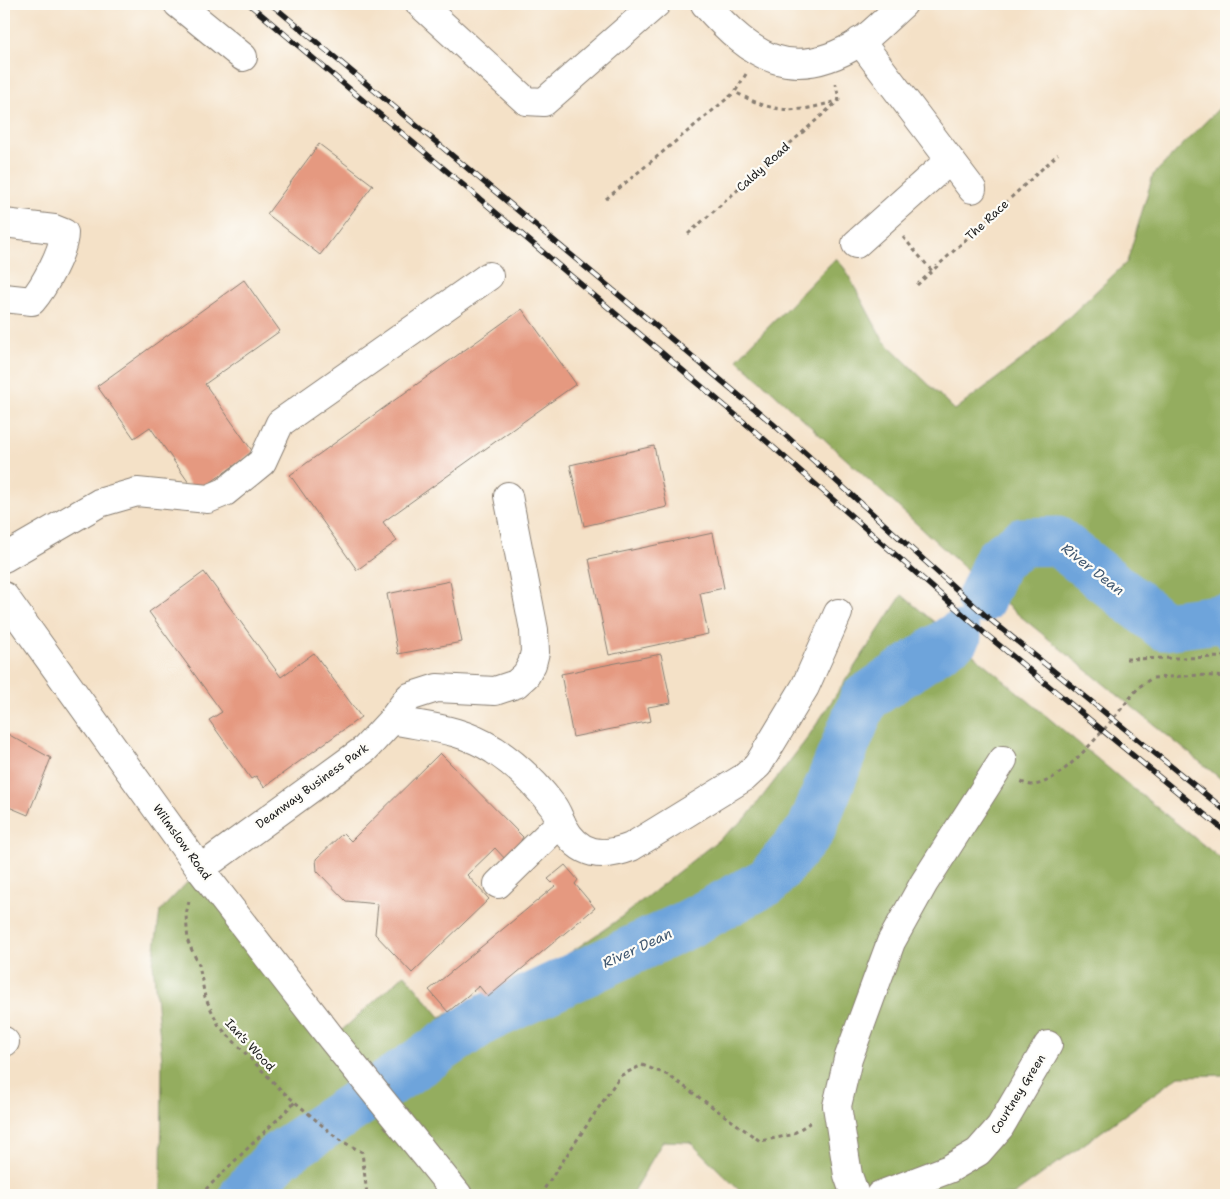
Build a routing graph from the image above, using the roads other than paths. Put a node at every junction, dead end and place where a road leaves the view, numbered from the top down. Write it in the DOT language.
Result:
graph roads {
  1 [pos="178,4"];
  2 [pos="420,4"];
  3 [pos="656,4"];
  4 [pos="704,4"];
  5 [pos="903,4"];
  6 [pos="860,41"];
  7 [pos="243,57"];
  8 [pos="950,160"];
  9 [pos="972,189"];
  10 [pos="4,223"];
  11 [pos="856,244"];
  12 [pos="489,276"];
  13 [pos="4,298"];
  14 [pos="508,496"];
  15 [pos="4,558"];
  16 [pos="4,596"];
  17 [pos="838,613"];
  18 [pos="392,720"];
  19 [pos="998,767"];
  20 [pos="561,822"];
  21 [pos="200,869"];
  22 [pos="498,884"];
  23 [pos="1048,1045"];
  24 [pos="458,1195"];
  25 [pos="854,1195"];
  26 [pos="880,1195"];
  1 -- 7 [label="street"];
  2 -- 3 [label="street"];
  4 -- 6 [label="street"];
  5 -- 6 [label="street"];
  6 -- 8 [label="street"];
  8 -- 9 [label="street"];
  8 -- 11 [label="street"];
  10 -- 13 [label="street"];
  12 -- 15 [label="street"];
  14 -- 18 [label="street, Deanway Business Park"];
  16 -- 21 [label="street, Wilmslow Road"];
  17 -- 20 [label="street"];
  18 -- 20 [label="street"];
  18 -- 21 [label="street, Deanway Business Park"];
  19 -- 25 [label="street"];
  20 -- 22 [label="street"];
  21 -- 24 [label="street, Wilmslow Road"];
  23 -- 26 [label="street, Courtney Green"];
}
